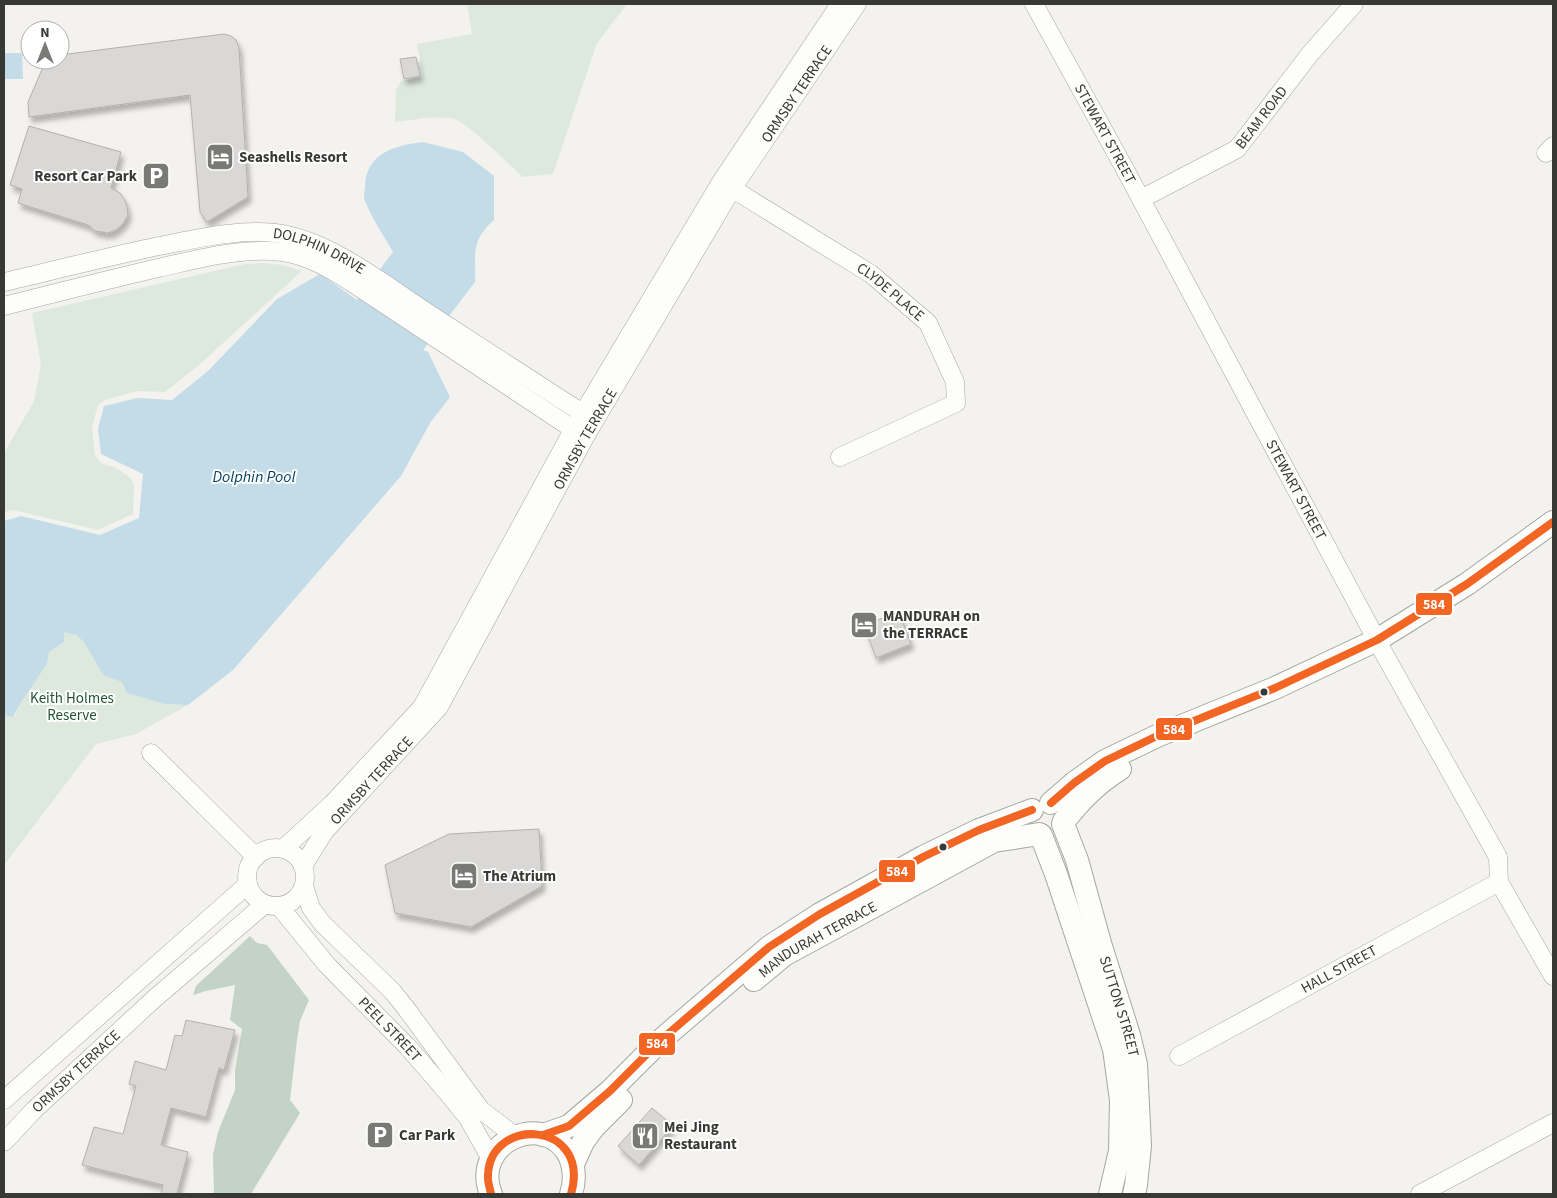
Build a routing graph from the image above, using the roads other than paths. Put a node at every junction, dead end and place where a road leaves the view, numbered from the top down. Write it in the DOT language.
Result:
graph roads {
  1 [pos="840,4"];
  2 [pos="858,4"];
  3 [pos="1034,4"];
  4 [pos="1354,4"];
  5 [pos="726,185"];
  6 [pos="1141,199"];
  7 [pos="335,263"];
  8 [pos="4,282"];
  9 [pos="4,306"];
  10 [pos="588,417"];
  11 [pos="579,433"];
  12 [pos="840,457"];
  13 [pos="1553,522"];
  14 [pos="1553,537"];
  15 [pos="1380,645"];
  16 [pos="151,753"];
  17 [pos="1053,814"];
  18 [pos="1040,835"];
  19 [pos="283,849"];
  20 [pos="256,857"];
  21 [pos="303,866"];
  22 [pos="1499,882"];
  23 [pos="248,884"];
  24 [pos="304,886"];
  25 [pos="272,905"];
  26 [pos="1553,976"];
  27 [pos="1179,1056"];
  28 [pos="4,1100"];
  29 [pos="1553,1123"];
  30 [pos="543,1135"];
  31 [pos="515,1136"];
  32 [pos="4,1142"];
  33 [pos="491,1160"];
  34 [pos="573,1164"];
  35 [pos="575,1192"];
  36 [pos="491,1194"];
  37 [pos="1110,1194"];
  38 [pos="1134,1194"];
  39 [pos="1420,1194"];
  1 -- 5 [label="street, ORMSBY TERRACE"];
  2 -- 5 [label="street, ORMSBY TERRACE"];
  3 -- 6 [label="street, STEWART STREET"];
  4 -- 6 [label="street, BEAM ROAD"];
  5 -- 10 [label="street, ORMSBY TERRACE"];
  5 -- 12 [label="street, CLYDE PLACE"];
  6 -- 15 [label="street, STEWART STREET"];
  7 -- 8 [label="street, DOLPHIN DRIVE"];
  7 -- 9 [label="street, DOLPHIN DRIVE"];
  7 -- 10 [label="street, DOLPHIN DRIVE"];
  7 -- 11 [label="street, DOLPHIN DRIVE"];
  10 -- 11 [label="street, ORMSBY TERRACE"];
  11 -- 19 [label="street, ORMSBY TERRACE"];
  11 -- 21 [label="street, ORMSBY TERRACE"];
  13 -- 15 [label="main road, MANDURAH TERRACE"];
  14 -- 15 [label="main road, MANDURAH TERRACE"];
  15 -- 17 [label="main road, MANDURAH TERRACE"];
  15 -- 22 [label="street, STEWART STREET"];
  16 -- 20 [label="street"];
  17 -- 18 [label="main road, MANDURAH TERRACE"];
  17 -- 30 [label="main road, MANDURAH TERRACE"];
  17 -- 38 [label="main road, SUTTON STREET"];
  18 -- 34 [label="main road, MANDURAH TERRACE"];
  18 -- 37 [label="main road, SUTTON STREET"];
  19 -- 20 [label="street"];
  19 -- 21 [label="street"];
  20 -- 23 [label="street"];
  21 -- 24 [label="street"];
  22 -- 26 [label="street, STEWART STREET"];
  22 -- 27 [label="street, HALL STREET"];
  23 -- 25 [label="street"];
  23 -- 28 [label="street, ORMSBY TERRACE"];
  24 -- 25 [label="street"];
  24 -- 31 [label="street, PEEL STREET"];
  25 -- 32 [label="street, ORMSBY TERRACE"];
  25 -- 33 [label="street, PEEL STREET"];
  29 -- 39 [label="street"];
  30 -- 31 [label="main road"];
  30 -- 34 [label="main road"];
  31 -- 33 [label="main road"];
  33 -- 36 [label="main road"];
  34 -- 35 [label="main road"];
}
